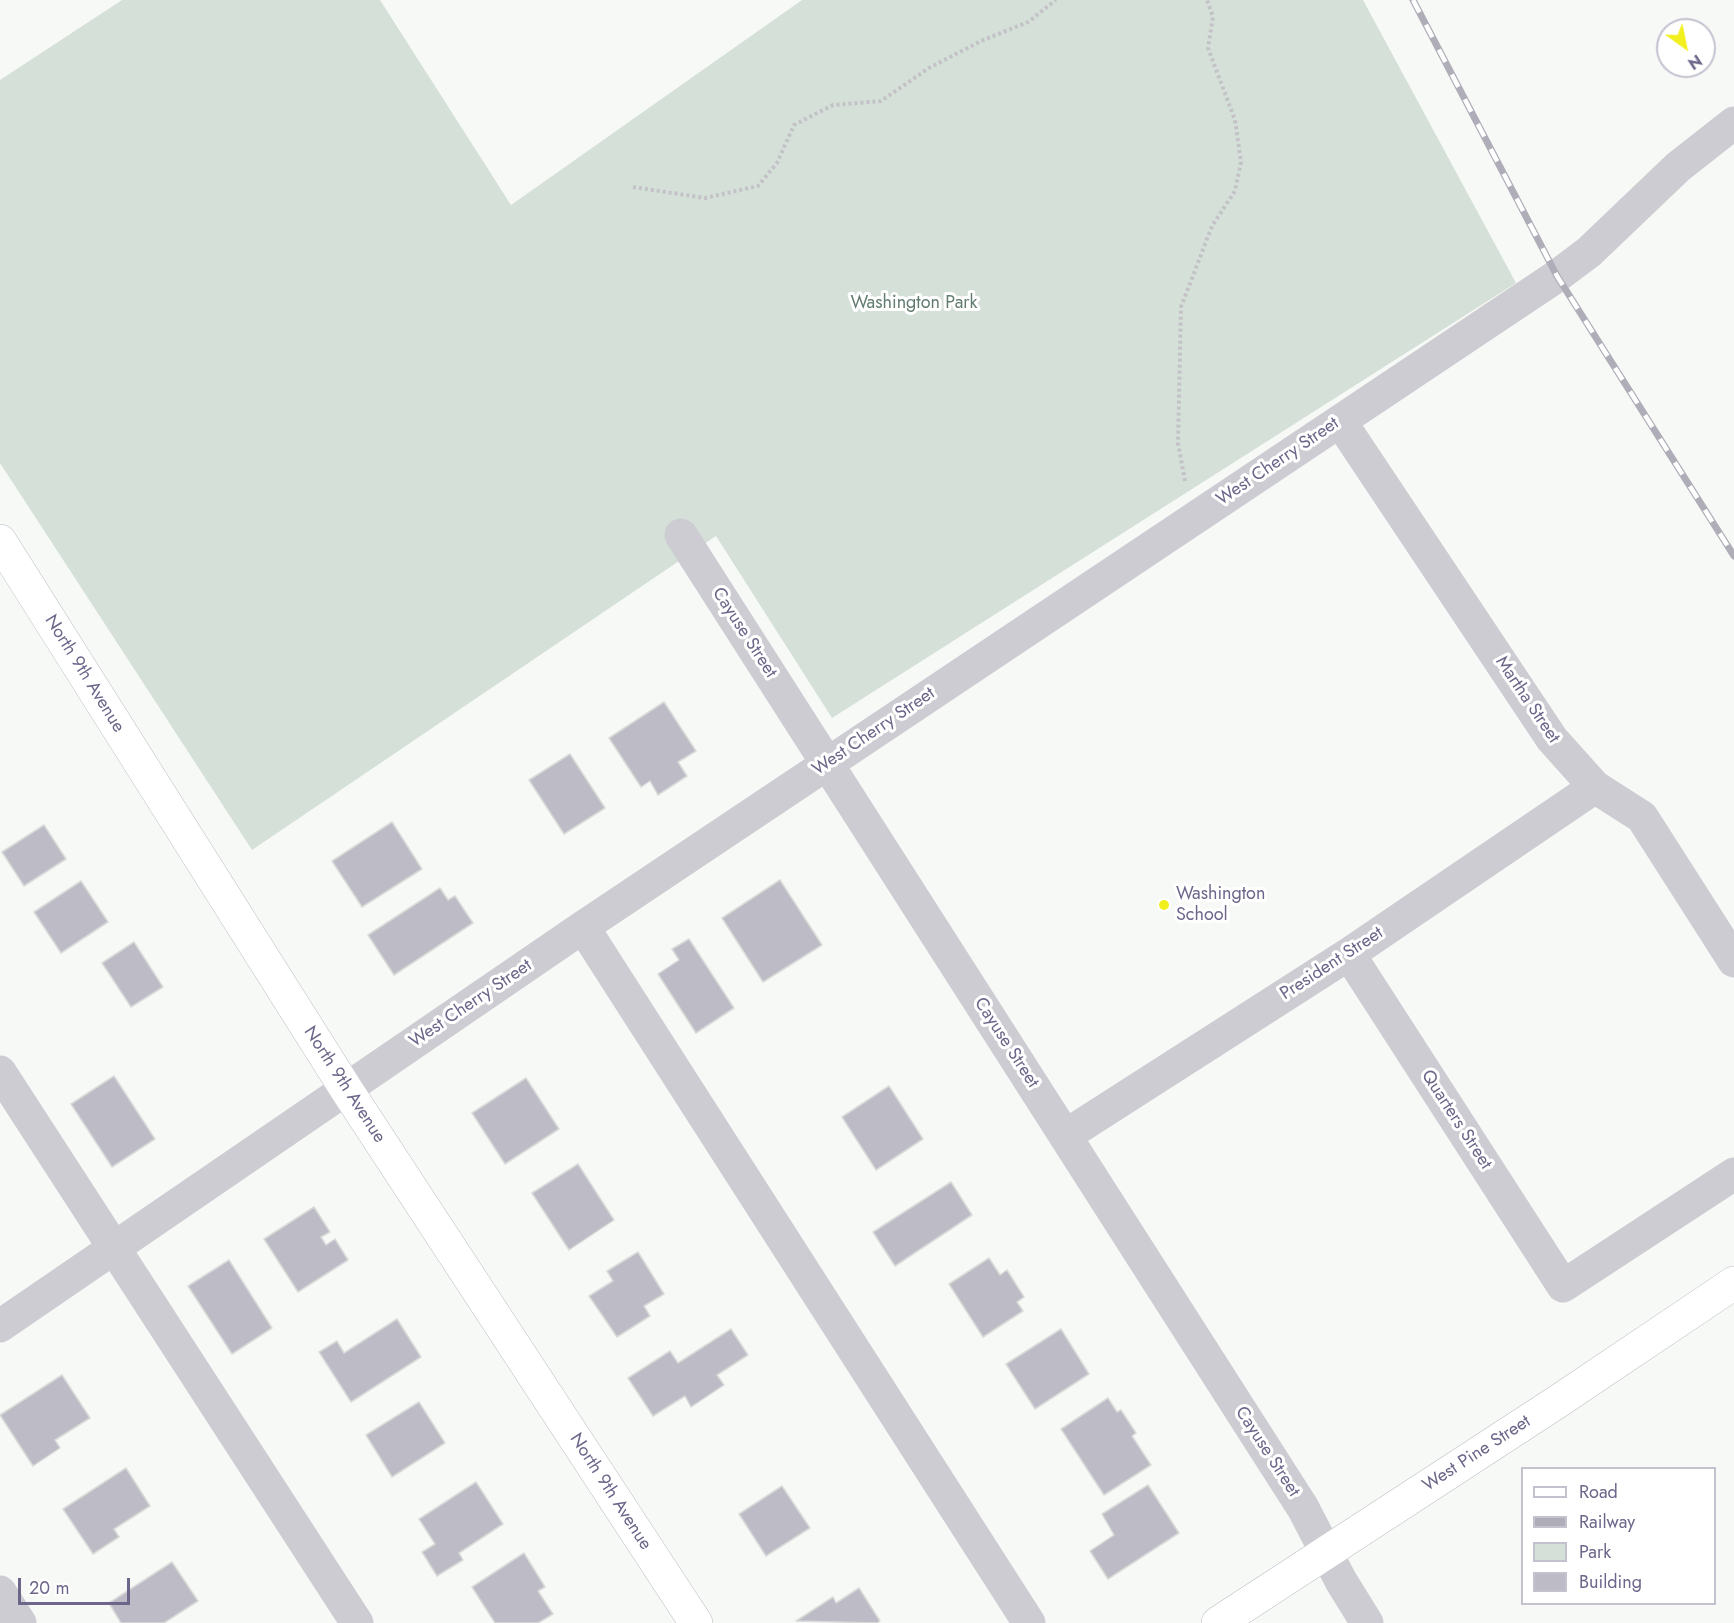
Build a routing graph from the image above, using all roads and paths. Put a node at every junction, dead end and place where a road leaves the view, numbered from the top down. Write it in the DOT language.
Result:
graph roads {
  1 [pos="1056,0"];
  2 [pos="1207,0"];
  3 [pos="1731,130"];
  4 [pos="633,187"];
  5 [pos="1340,421"];
  6 [pos="1191,520"];
  7 [pos="681,535"];
  8 [pos="0,542"];
  9 [pos="827,763"];
  10 [pos="1595,787"];
  11 [pos="583,927"];
  12 [pos="1349,954"];
  13 [pos="1734,961"];
  14 [pos="0,1072"];
  15 [pos="346,1089"];
  16 [pos="1065,1136"];
  17 [pos="1734,1174"];
  18 [pos="112,1249"];
  19 [pos="1734,1282"];
  20 [pos="0,1326"];
  21 [pos="1326,1553"];
  22 [pos="0,1592"];
  23 [pos="20,1623"];
  24 [pos="357,1623"];
  25 [pos="696,1623"];
  26 [pos="1029,1623"];
  27 [pos="1218,1623"];
  28 [pos="1367,1623"];
  1 -- 4 [label="path"];
  2 -- 6 [label="path"];
  3 -- 5 [label="street, West Cherry Street"];
  5 -- 6 [label="street, West Cherry Street"];
  5 -- 10 [label="street, Martha Street"];
  6 -- 9 [label="street, West Cherry Street"];
  7 -- 9 [label="street, Cayuse Street"];
  8 -- 15 [label="main road, North 9th Avenue"];
  9 -- 11 [label="street, West Cherry Street"];
  9 -- 16 [label="street, Cayuse Street"];
  10 -- 12 [label="street, President Street"];
  10 -- 13 [label="street, Martha Street"];
  11 -- 15 [label="street, West Cherry Street"];
  11 -- 26 [label="street"];
  12 -- 16 [label="street, President Street"];
  12 -- 17 [label="street, Quarters Street"];
  14 -- 18 [label="street"];
  15 -- 18 [label="street, West Cherry Street"];
  15 -- 25 [label="main road, North 9th Avenue"];
  16 -- 21 [label="street, Cayuse Street"];
  18 -- 20 [label="street, West Cherry Street"];
  18 -- 24 [label="street"];
  19 -- 21 [label="main road, West Pine Street"];
  21 -- 27 [label="main road, West Pine Street"];
  21 -- 28 [label="street"];
  22 -- 23 [label="street"];
}
